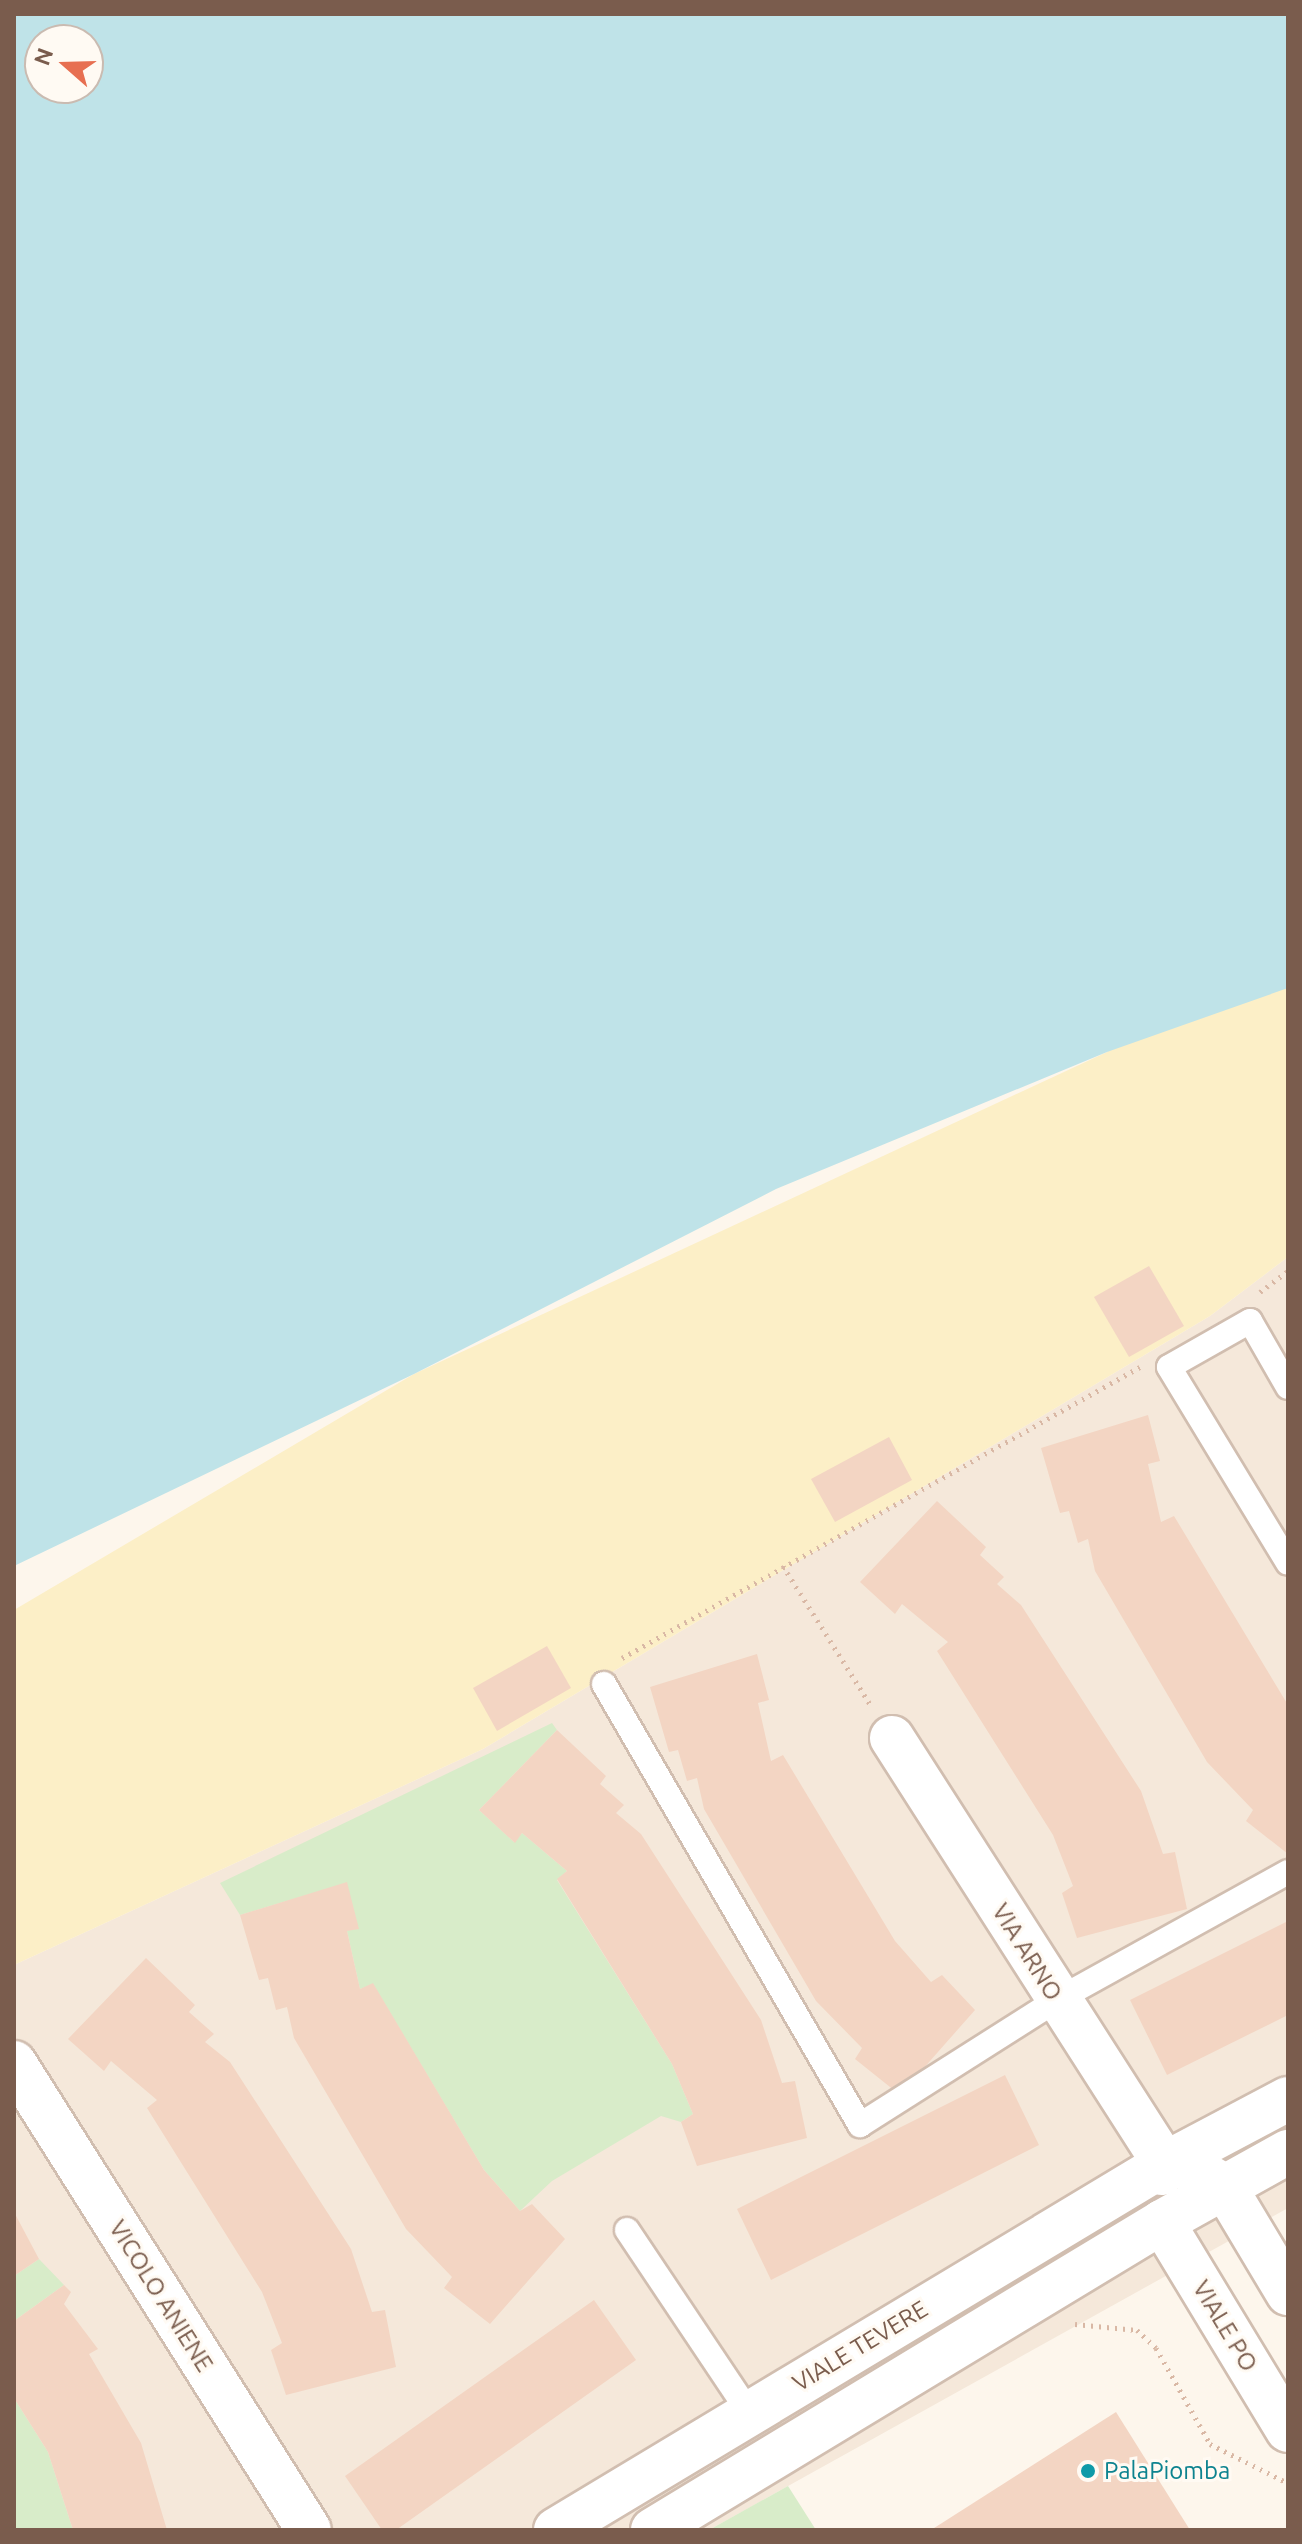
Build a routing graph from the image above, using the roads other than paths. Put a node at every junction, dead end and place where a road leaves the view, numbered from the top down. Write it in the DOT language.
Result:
graph roads {
  1 [pos="1288,1387"];
  2 [pos="1288,1563"];
  3 [pos="607,1674"];
  4 [pos="892,1738"];
  5 [pos="1288,1872"];
  6 [pos="1057,2000"];
  7 [pos="14,2063"];
  8 [pos="1288,2099"];
  9 [pos="1288,2152"];
  10 [pos="1165,2164"];
  11 [pos="1224,2186"];
  12 [pos="1162,2222"];
  13 [pos="627,2230"];
  14 [pos="1288,2293"];
  15 [pos="749,2412"];
  16 [pos="1288,2430"];
  17 [pos="309,2530"];
  18 [pos="556,2530"];
  19 [pos="653,2530"];
  1 -- 2 [label="lane"];
  3 -- 6 [label="lane"];
  4 -- 6 [label="street, VIA ARNO"];
  5 -- 6 [label="lane"];
  6 -- 10 [label="street, VIA ARNO"];
  7 -- 17 [label="street, VICOLO ANIENE"];
  8 -- 10 [label="street, VIALE TEVERE"];
  9 -- 11 [label="street, VIALE TEVERE"];
  10 -- 11 [label="street"];
  10 -- 12 [label="street"];
  10 -- 15 [label="street, VIALE TEVERE"];
  11 -- 12 [label="street, VIALE TEVERE"];
  11 -- 14 [label="street"];
  12 -- 16 [label="street, VIALE PO"];
  12 -- 19 [label="street, VIALE TEVERE"];
  13 -- 15 [label="lane"];
  15 -- 18 [label="street, VIALE TEVERE"];
}
